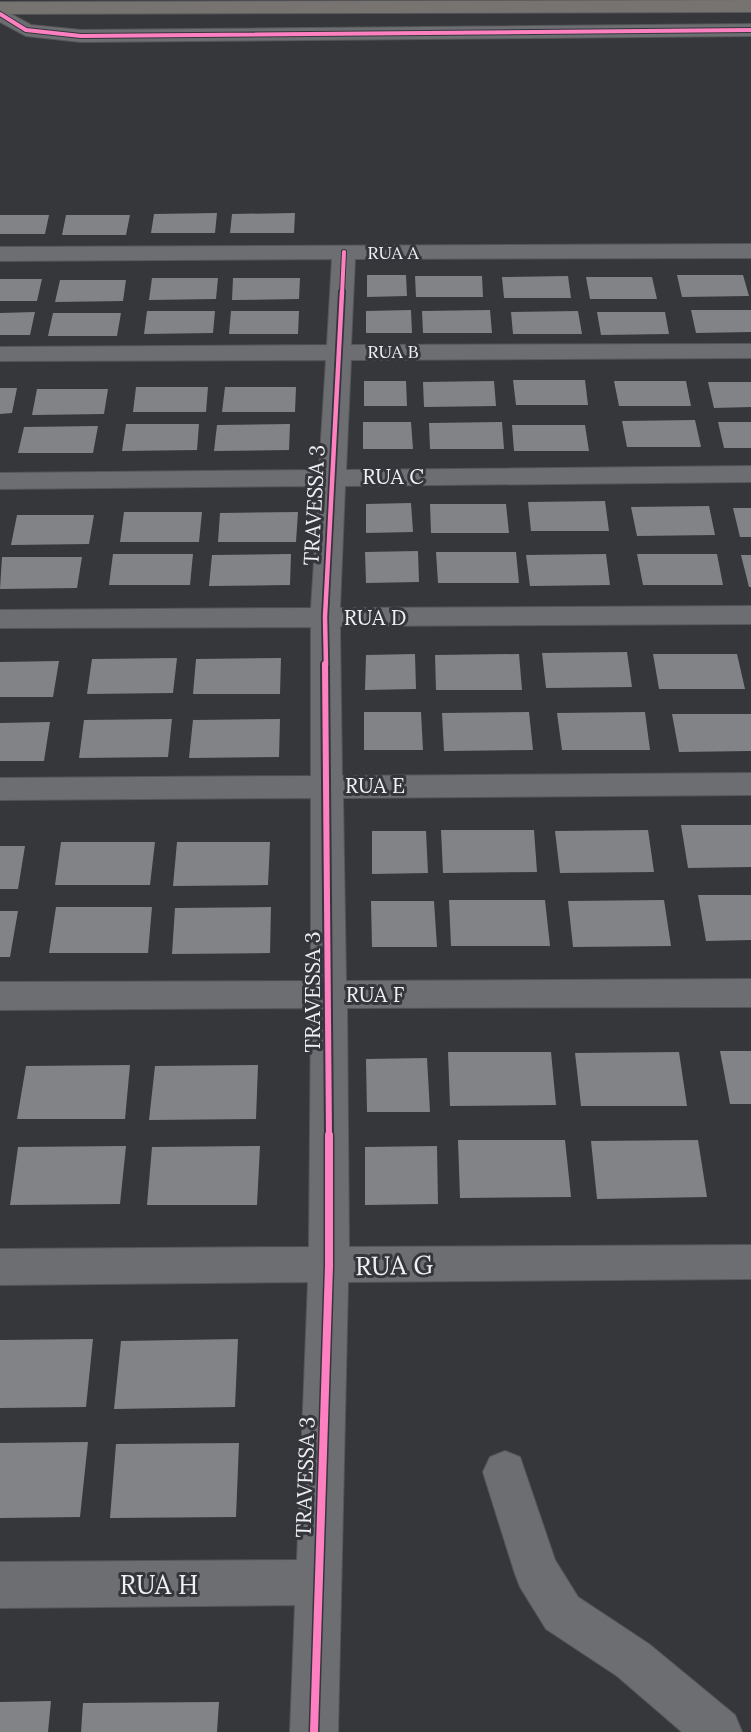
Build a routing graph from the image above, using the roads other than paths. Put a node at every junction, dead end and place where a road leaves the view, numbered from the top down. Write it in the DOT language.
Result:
graph roads {
  1 [pos="751,6"];
  2 [pos="0,8"];
  3 [pos="0,14"];
  4 [pos="751,30"];
  5 [pos="751,251"];
  6 [pos="344,252"];
  7 [pos="0,254"];
  8 [pos="338,351"];
  9 [pos="751,351"];
  10 [pos="0,354"];
  11 [pos="751,474"];
  12 [pos="332,477"];
  13 [pos="0,481"];
  14 [pos="751,615"];
  15 [pos="325,617"];
  16 [pos="0,619"];
  17 [pos="751,784"];
  18 [pos="327,786"];
  19 [pos="0,789"];
  20 [pos="751,993"];
  21 [pos="329,994"];
  22 [pos="0,996"];
  23 [pos="751,1262"];
  24 [pos="328,1266"];
  25 [pos="0,1267"];
  26 [pos="505,1472"];
  27 [pos="318,1582"];
  28 [pos="0,1585"];
  29 [pos="314,1732"];
  30 [pos="718,1732"];
  1 -- 2 [label="main road"];
  3 -- 4 [label="street"];
  5 -- 6 [label="street, RUA A"];
  6 -- 7 [label="street, RUA A"];
  6 -- 8 [label="street, TRAVESSA 3"];
  8 -- 9 [label="street, RUA B"];
  8 -- 10 [label="street, RUA B"];
  8 -- 12 [label="street, TRAVESSA 3"];
  11 -- 12 [label="street, RUA C"];
  12 -- 13 [label="street, RUA C"];
  12 -- 15 [label="street, TRAVESSA 3"];
  14 -- 15 [label="street, RUA D"];
  15 -- 16 [label="street, RUA D"];
  15 -- 18 [label="street, TRAVESSA 3"];
  17 -- 18 [label="street, RUA E"];
  18 -- 19 [label="street, RUA E"];
  18 -- 21 [label="street, TRAVESSA 3"];
  20 -- 21 [label="street, RUA F"];
  21 -- 22 [label="street, RUA F"];
  21 -- 24 [label="street, TRAVESSA 3"];
  23 -- 24 [label="street, RUA G"];
  24 -- 25 [label="street, RUA G"];
  24 -- 27 [label="street, TRAVESSA 3"];
  26 -- 30 [label="street"];
  27 -- 28 [label="street, RUA H"];
  27 -- 29 [label="street, TRAVESSA 3"];
}
